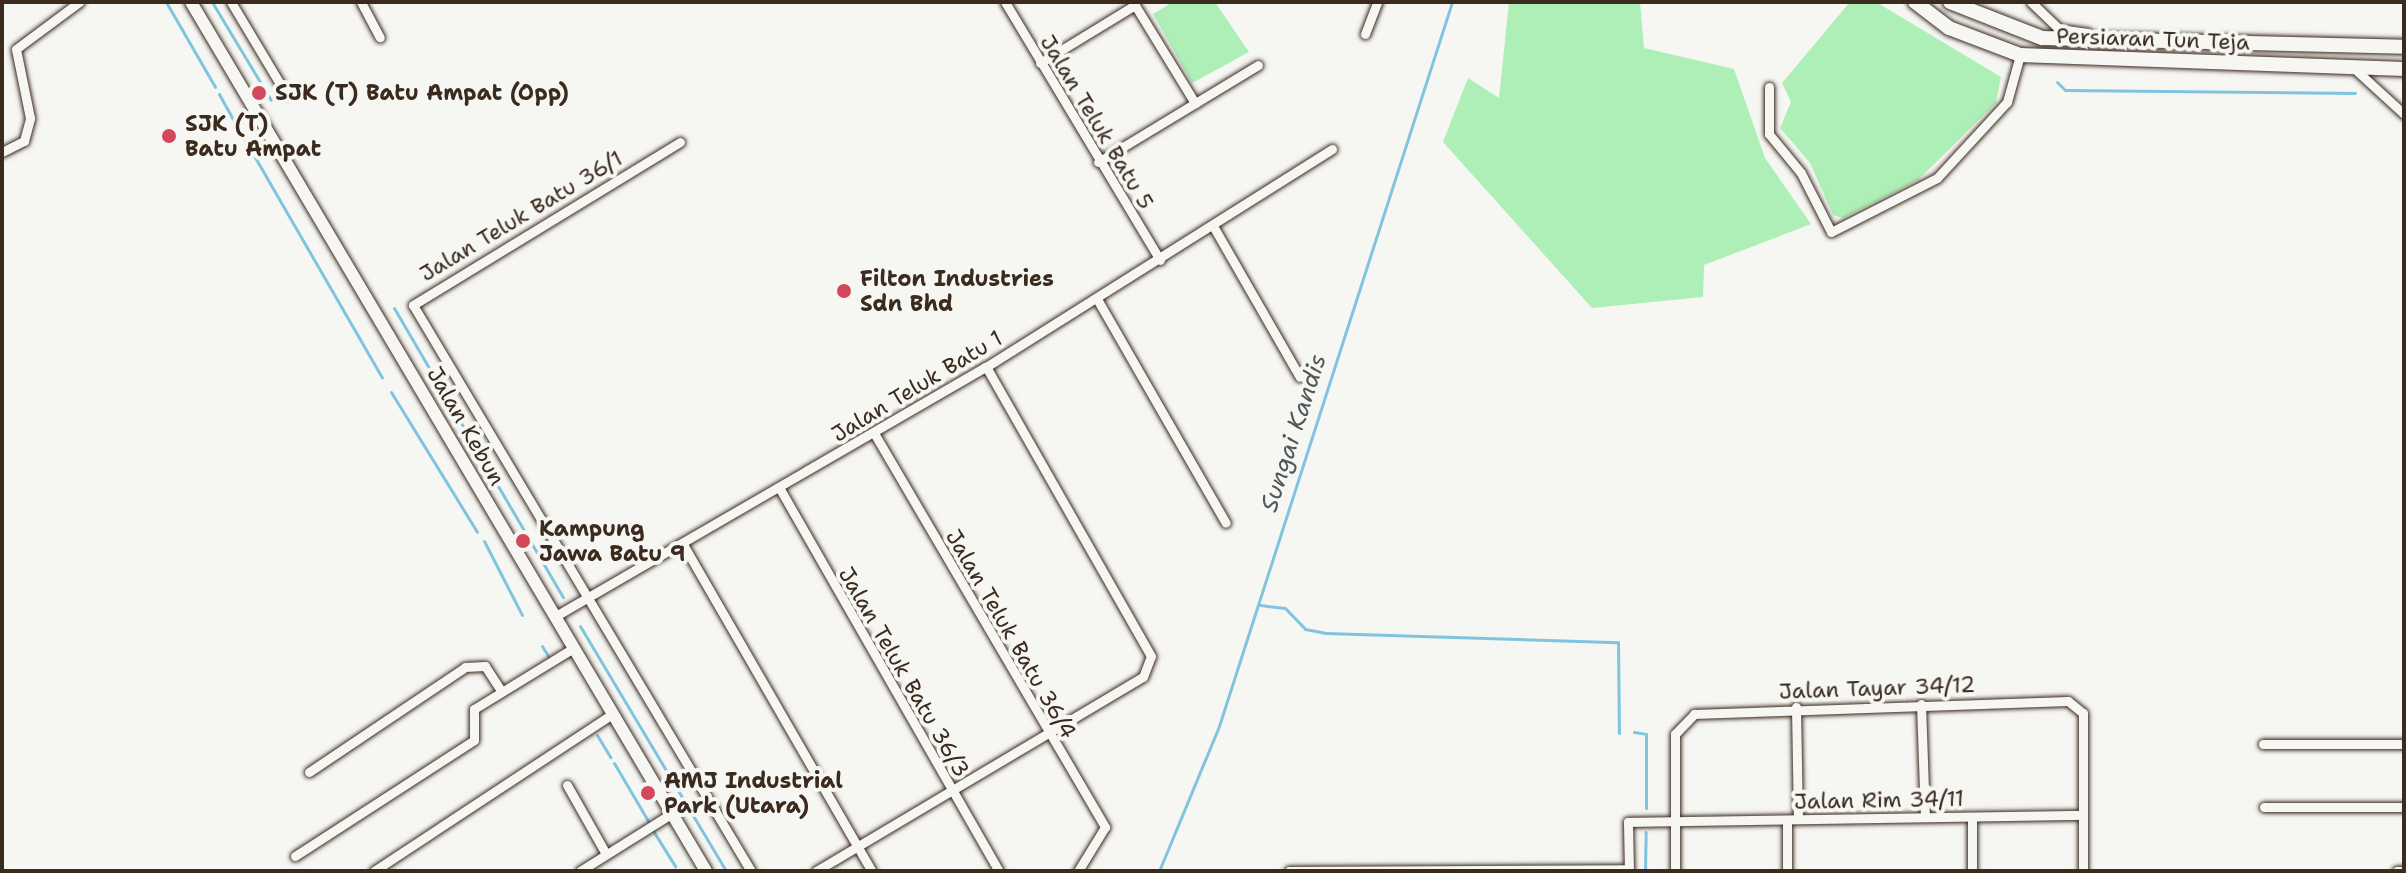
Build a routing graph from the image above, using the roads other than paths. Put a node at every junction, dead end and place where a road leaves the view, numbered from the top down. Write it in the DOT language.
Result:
graph roads {
  1 [pos="79,2"];
  2 [pos="191,2"];
  3 [pos="231,2"];
  4 [pos="361,2"];
  5 [pos="1005,2"];
  6 [pos="1377,2"];
  7 [pos="1915,2"];
  8 [pos="1950,2"];
  9 [pos="2031,2"];
  10 [pos="1134,3"];
  11 [pos="1365,34"];
  12 [pos="380,37"];
  13 [pos="2132,40"];
  14 [pos="2404,47"];
  15 [pos="2020,55"];
  16 [pos="1040,63"];
  17 [pos="1258,65"];
  18 [pos="2345,67"];
  19 [pos="2404,69"];
  20 [pos="1769,87"];
  21 [pos="286,94"];
  22 [pos="1195,103"];
  23 [pos="2404,114"];
  24 [pos="680,142"];
  25 [pos="1332,149"];
  26 [pos="2,152"];
  27 [pos="1098,162"];
  28 [pos="1213,226"];
  29 [pos="1160,260"];
  30 [pos="1097,299"];
  31 [pos="986,367"];
  32 [pos="1300,377"];
  33 [pos="874,433"];
  34 [pos="780,489"];
  35 [pos="1226,523"];
  36 [pos="684,546"];
  37 [pos="587,599"];
  38 [pos="554,617"];
  39 [pos="572,649"];
  40 [pos="501,691"];
  41 [pos="1921,704"];
  42 [pos="1796,707"];
  43 [pos="611,715"];
  44 [pos="1048,734"];
  45 [pos="2263,744"];
  46 [pos="2404,744"];
  47 [pos="309,772"];
  48 [pos="567,785"];
  49 [pos="951,791"];
  50 [pos="2264,807"];
  51 [pos="2404,807"];
  52 [pos="671,814"];
  53 [pos="2083,815"];
  54 [pos="1925,817"];
  55 [pos="1972,817"];
  56 [pos="1792,820"];
  57 [pos="1675,821"];
  58 [pos="858,846"];
  59 [pos="606,854"];
  60 [pos="295,856"];
  61 [pos="1629,870"];
  62 [pos="374,871"];
  63 [pos="580,871"];
  64 [pos="706,871"];
  65 [pos="751,871"];
  66 [pos="816,871"];
  67 [pos="872,871"];
  68 [pos="999,871"];
  69 [pos="1078,871"];
  70 [pos="1289,871"];
  71 [pos="1675,871"];
  72 [pos="1787,871"];
  73 [pos="1972,871"];
  74 [pos="2083,871"];
  75 [pos="2397,871"];
  76 [pos="2404,871"];
  1 -- 26 [label="street"];
  2 -- 38 [label="main road, Jalan Kebun"];
  3 -- 21 [label="street"];
  4 -- 12 [label="street"];
  5 -- 16 [label="street, Jalan Teluk Batu 5"];
  6 -- 11 [label="street"];
  7 -- 15 [label="main road, Persiaran Tun Teja"];
  8 -- 13 [label="main road, Persiaran Tun Teja"];
  9 -- 13 [label="street"];
  10 -- 16 [label="street"];
  10 -- 22 [label="street"];
  13 -- 14 [label="main road, Persiaran Tun Teja"];
  15 -- 18 [label="main road, Persiaran Tun Teja"];
  15 -- 20 [label="street"];
  16 -- 27 [label="street, Jalan Teluk Batu 5"];
  17 -- 22 [label="street"];
  18 -- 19 [label="main road, Persiaran Tun Teja"];
  18 -- 23 [label="street"];
  22 -- 27 [label="street"];
  24 -- 37 [label="street, Jalan Teluk Batu 36/1"];
  25 -- 28 [label="street, Jalan Teluk Batu 1"];
  27 -- 29 [label="street, Jalan Teluk Batu 5"];
  28 -- 29 [label="street, Jalan Teluk Batu 1"];
  28 -- 32 [label="street"];
  29 -- 30 [label="street, Jalan Teluk Batu 1"];
  30 -- 31 [label="street, Jalan Teluk Batu 1"];
  30 -- 35 [label="street"];
  31 -- 33 [label="street, Jalan Teluk Batu 1"];
  31 -- 44 [label="street"];
  33 -- 34 [label="street, Jalan Teluk Batu 1"];
  33 -- 44 [label="street, Jalan Teluk Batu 36/4"];
  34 -- 36 [label="street, Jalan Teluk Batu 1"];
  34 -- 49 [label="street, Jalan Teluk Batu 36/3"];
  36 -- 37 [label="street, Jalan Teluk Batu 1"];
  36 -- 58 [label="street"];
  37 -- 38 [label="street, Jalan Teluk Batu 1"];
  37 -- 65 [label="street, Jalan Teluk Batu 36/1"];
  38 -- 39 [label="main road, Jalan Kebun"];
  39 -- 40 [label="street"];
  39 -- 43 [label="main road, Jalan Kebun"];
  40 -- 47 [label="street"];
  40 -- 60 [label="street"];
  41 -- 42 [label="street, Jalan Tayar 34/12"];
  41 -- 53 [label="street, Jalan Tayar 34/12"];
  41 -- 54 [label="street"];
  42 -- 56 [label="street"];
  42 -- 57 [label="street, Jalan Tayar 34/12"];
  43 -- 52 [label="main road, Jalan Kebun"];
  43 -- 62 [label="street"];
  44 -- 49 [label="street"];
  44 -- 69 [label="street, Jalan Teluk Batu 36/4"];
  45 -- 46 [label="street"];
  48 -- 59 [label="street"];
  49 -- 58 [label="street"];
  49 -- 68 [label="street, Jalan Teluk Batu 36/3"];
  50 -- 51 [label="street"];
  52 -- 59 [label="street"];
  52 -- 64 [label="main road, Jalan Kebun"];
  53 -- 55 [label="street, Jalan Rim 34/11"];
  53 -- 74 [label="street"];
  54 -- 55 [label="street, Jalan Rim 34/11"];
  54 -- 56 [label="street, Jalan Rim 34/11"];
  55 -- 73 [label="street"];
  56 -- 57 [label="street, Jalan Rim 34/11"];
  56 -- 72 [label="street"];
  57 -- 61 [label="street, Jalan Rim 34/11"];
  57 -- 71 [label="street"];
  58 -- 66 [label="street"];
  58 -- 67 [label="street"];
  59 -- 63 [label="street"];
  61 -- 70 [label="street"];
  75 -- 76 [label="street"];
}
